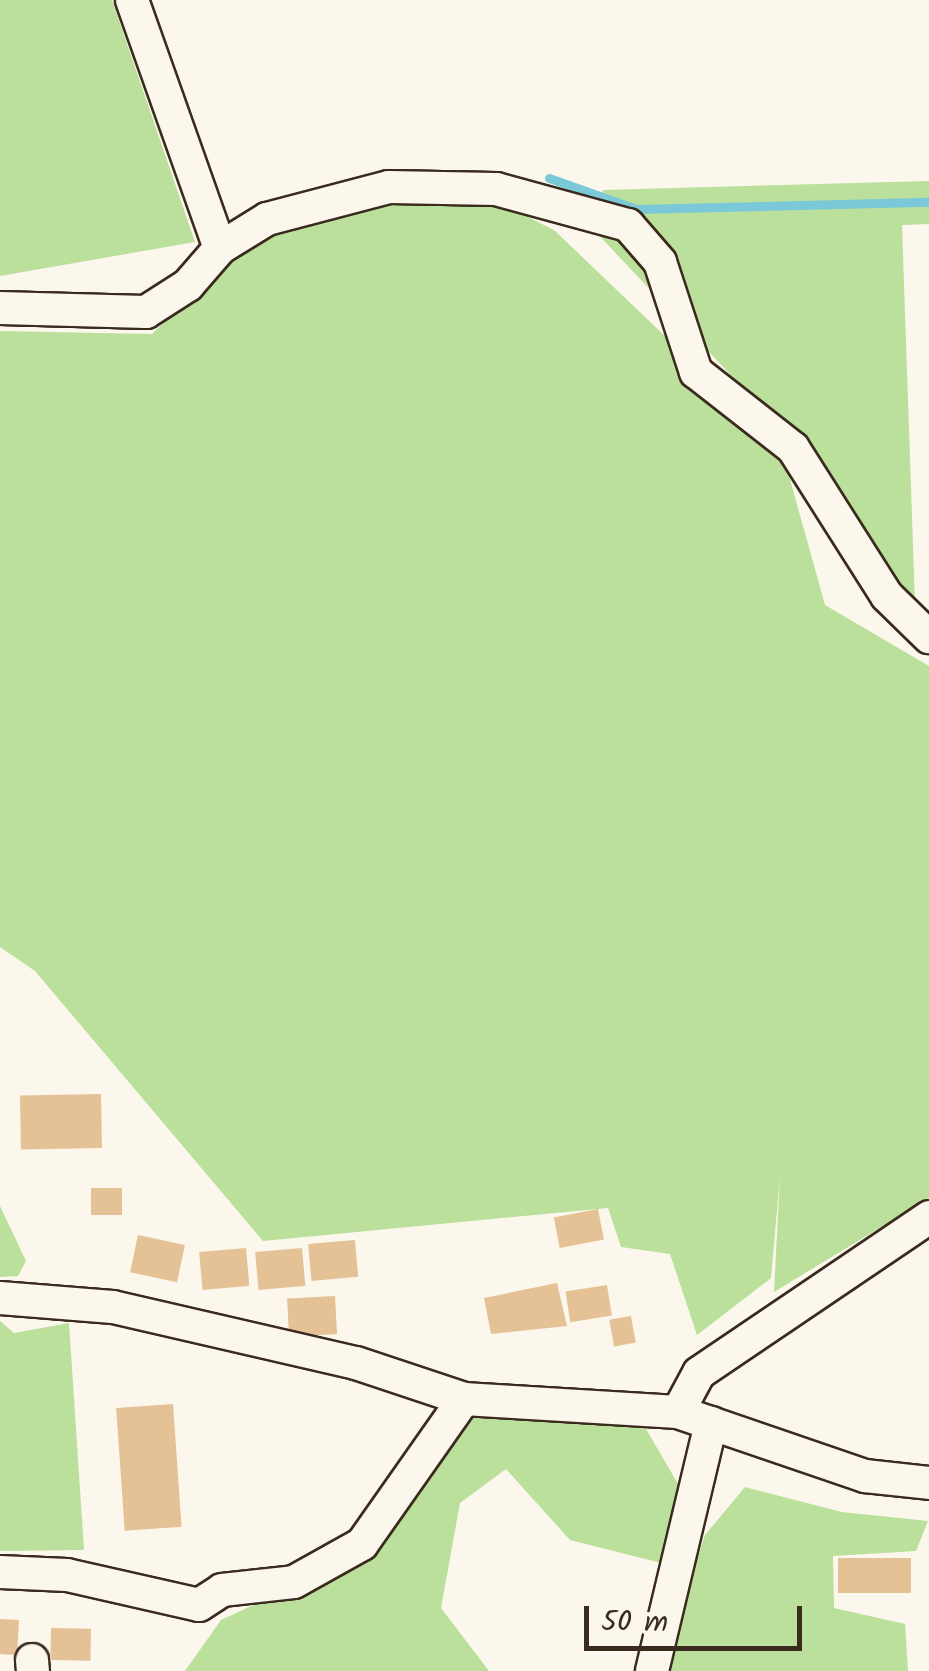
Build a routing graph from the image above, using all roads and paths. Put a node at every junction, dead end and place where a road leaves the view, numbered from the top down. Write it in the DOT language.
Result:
graph roads {
  1 [pos="132,0"];
  2 [pos="220,248"];
  3 [pos="0,308"];
  4 [pos="929,637"];
  5 [pos="929,1217"];
  6 [pos="0,1298"];
  7 [pos="464,1399"];
  8 [pos="678,1412"];
  9 [pos="711,1424"];
  10 [pos="929,1484"];
  11 [pos="0,1572"];
  12 [pos="652,1671"];
  1 -- 2 [label="street"];
  2 -- 3 [label="street"];
  2 -- 4 [label="street"];
  5 -- 8 [label="street"];
  6 -- 7 [label="street"];
  7 -- 8 [label="street"];
  7 -- 11 [label="street"];
  8 -- 9 [label="street"];
  9 -- 10 [label="street"];
  9 -- 12 [label="street"];
}
